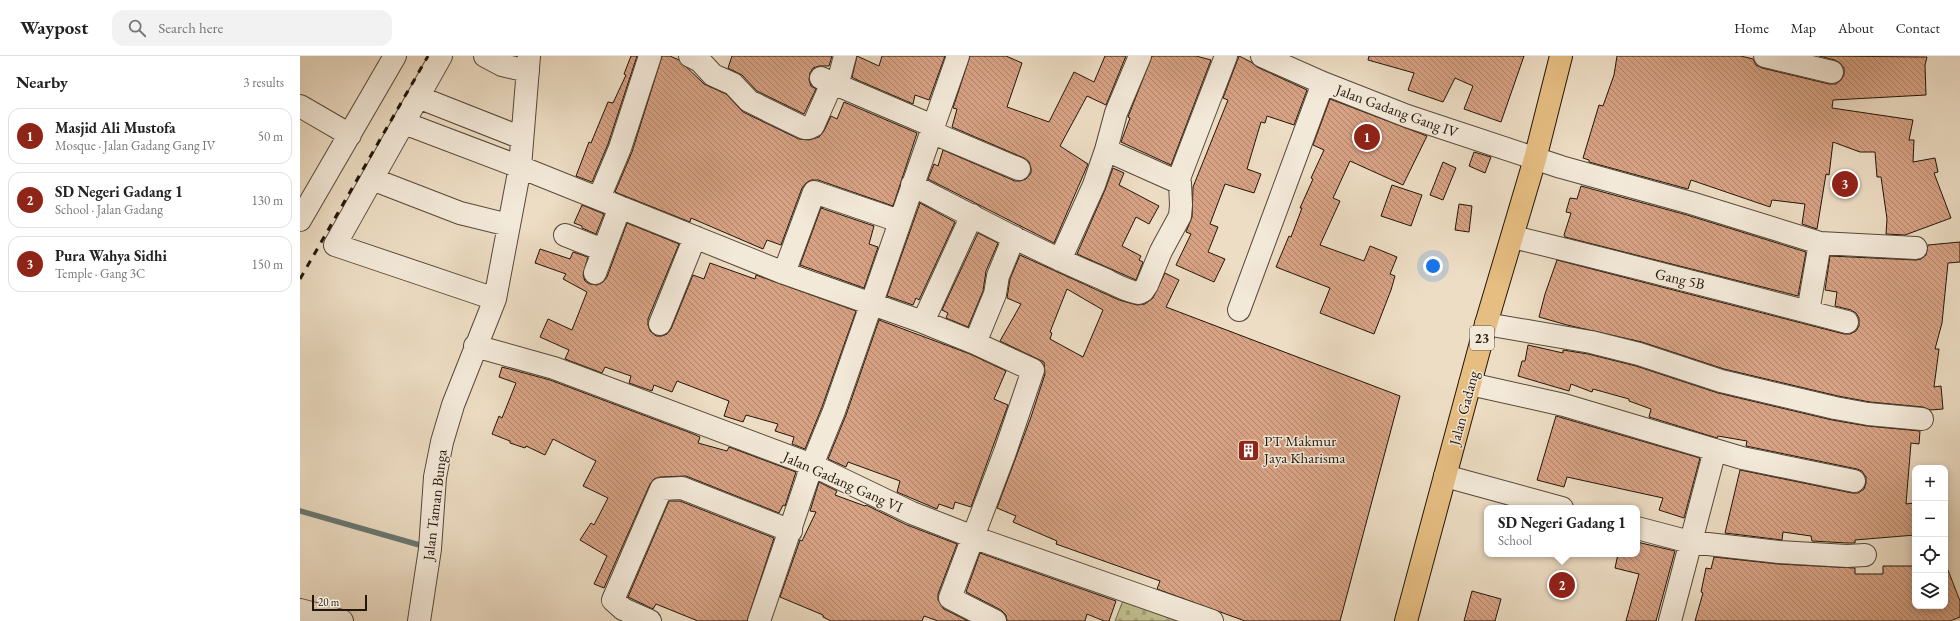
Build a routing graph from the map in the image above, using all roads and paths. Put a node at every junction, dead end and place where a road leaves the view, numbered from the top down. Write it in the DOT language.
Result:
graph roads {
  1 [pos="441,56"];
  2 [pos="485,56"];
  3 [pos="650,56"];
  4 [pos="690,56"];
  5 [pos="845,56"];
  6 [pos="958,56"];
  7 [pos="1140,56"];
  8 [pos="1226,56"];
  9 [pos="1263,56"];
  10 [pos="1561,56"];
  11 [pos="1765,56"];
  12 [pos="390,58"];
  13 [pos="529,64"];
  14 [pos="1832,72"];
  15 [pos="826,81"];
  16 [pos="1323,83"];
  17 [pos="418,97"];
  18 [pos="300,106"];
  19 [pos="404,123"];
  20 [pos="932,129"];
  21 [pos="350,135"];
  22 [pos="522,138"];
  23 [pos="1106,150"];
  24 [pos="1534,159"];
  25 [pos="520,167"];
  26 [pos="1019,168"];
  27 [pos="372,179"];
  28 [pos="1178,181"];
  29 [pos="912,185"];
  30 [pos="599,198"];
  31 [pos="620,207"];
  32 [pos="302,212"];
  33 [pos="972,215"];
  34 [pos="899,221"];
  35 [pos="509,226"];
  36 [pos="565,235"];
  37 [pos="695,237"];
  38 [pos="1014,237"];
  39 [pos="1513,237"];
  40 [pos="1820,242"];
  41 [pos="1916,248"];
  42 [pos="603,250"];
  43 [pos="1060,260"];
  44 [pos="594,272"];
  45 [pos="784,273"];
  46 [pos="494,299"];
  47 [pos="870,304"];
  48 [pos="1239,310"];
  49 [pos="1808,312"];
  50 [pos="923,322"];
  51 [pos="1847,322"];
  52 [pos="660,324"];
  53 [pos="1486,324"];
  54 [pos="975,343"];
  55 [pos="475,346"];
  56 [pos="1470,384"];
  57 [pos="1922,419"];
  58 [pos="1715,450"];
  59 [pos="812,465"];
  60 [pos="1445,476"];
  61 [pos="1854,481"];
  62 [pos="1551,505"];
  63 [pos="1640,529"];
  64 [pos="791,531"];
  65 [pos="972,536"];
  66 [pos="1690,542"];
  67 [pos="1865,555"];
  68 [pos="300,610"];
  69 [pos="342,621"];
  70 [pos="419,621"];
  71 [pos="650,621"];
  72 [pos="759,621"];
  73 [pos="995,621"];
  74 [pos="1212,621"];
  75 [pos="1406,621"];
  76 [pos="1670,621"];
  1 -- 17 [label="street"];
  2 -- 13 [label="street"];
  3 -- 30 [label="street"];
  4 -- 15 [label="street"];
  5 -- 15 [label="street"];
  6 -- 20 [label="street"];
  7 -- 23 [label="street"];
  8 -- 28 [label="street"];
  9 -- 16 [label="street, Jalan Gadang Gang IV"];
  10 -- 24 [label="highway, Jalan Gadang / 23"];
  11 -- 14 [label="street"];
  12 -- 21 [label="street"];
  13 -- 22 [label="street, Jalan Taman Bunga"];
  15 -- 20 [label="street"];
  16 -- 24 [label="street, Jalan Gadang Gang IV"];
  16 -- 48 [label="street"];
  17 -- 19 [label="street"];
  17 -- 22 [label="street"];
  18 -- 21 [label="street"];
  19 -- 25 [label="street"];
  19 -- 27 [label="street"];
  20 -- 26 [label="street"];
  20 -- 29 [label="street"];
  21 -- 32 [label="street"];
  22 -- 25 [label="street, Jalan Taman Bunga"];
  23 -- 28 [label="street"];
  23 -- 43 [label="street"];
  24 -- 39 [label="highway, Jalan Gadang / 23"];
  24 -- 40 [label="street, Jalan Gadang Gang IV"];
  25 -- 30 [label="street"];
  25 -- 35 [label="street, Jalan Taman Bunga"];
  27 -- 35 [label="street"];
  27 -- 46 [label="street"];
  28 -- 43 [label="street"];
  29 -- 33 [label="street"];
  29 -- 34 [label="street"];
  30 -- 31 [label="street"];
  31 -- 37 [label="street"];
  31 -- 42 [label="street"];
  33 -- 38 [label="street"];
  33 -- 50 [label="street"];
  34 -- 45 [label="street"];
  34 -- 47 [label="street"];
  35 -- 46 [label="street, Jalan Taman Bunga"];
  36 -- 42 [label="street"];
  37 -- 45 [label="street"];
  37 -- 52 [label="street"];
  38 -- 43 [label="street"];
  38 -- 54 [label="street"];
  39 -- 49 [label="street, Gang 5B"];
  39 -- 53 [label="highway, Jalan Gadang / 23"];
  40 -- 41 [label="street, Jalan Gadang Gang IV"];
  40 -- 49 [label="street"];
  42 -- 44 [label="street"];
  45 -- 47 [label="street"];
  46 -- 55 [label="street, Jalan Taman Bunga"];
  47 -- 50 [label="street"];
  47 -- 59 [label="street"];
  49 -- 51 [label="street, Gang 5B"];
  50 -- 54 [label="street"];
  53 -- 56 [label="highway, Jalan Gadang / 23"];
  53 -- 57 [label="street"];
  54 -- 65 [label="street"];
  55 -- 59 [label="street, Jalan Gadang Gang VI"];
  55 -- 70 [label="street, Jalan Taman Bunga"];
  56 -- 58 [label="street"];
  56 -- 60 [label="highway, Jalan Gadang / 23"];
  58 -- 61 [label="street"];
  58 -- 66 [label="street"];
  59 -- 64 [label="street"];
  59 -- 65 [label="street, Jalan Gadang Gang VI"];
  60 -- 62 [label="street"];
  60 -- 75 [label="highway, Jalan Gadang / 23"];
  63 -- 66 [label="street"];
  64 -- 71 [label="street"];
  64 -- 72 [label="street"];
  65 -- 73 [label="street"];
  65 -- 74 [label="street, Jalan Gadang Gang VI"];
  66 -- 67 [label="street"];
  66 -- 76 [label="street"];
  68 -- 69 [label="street"];
}
